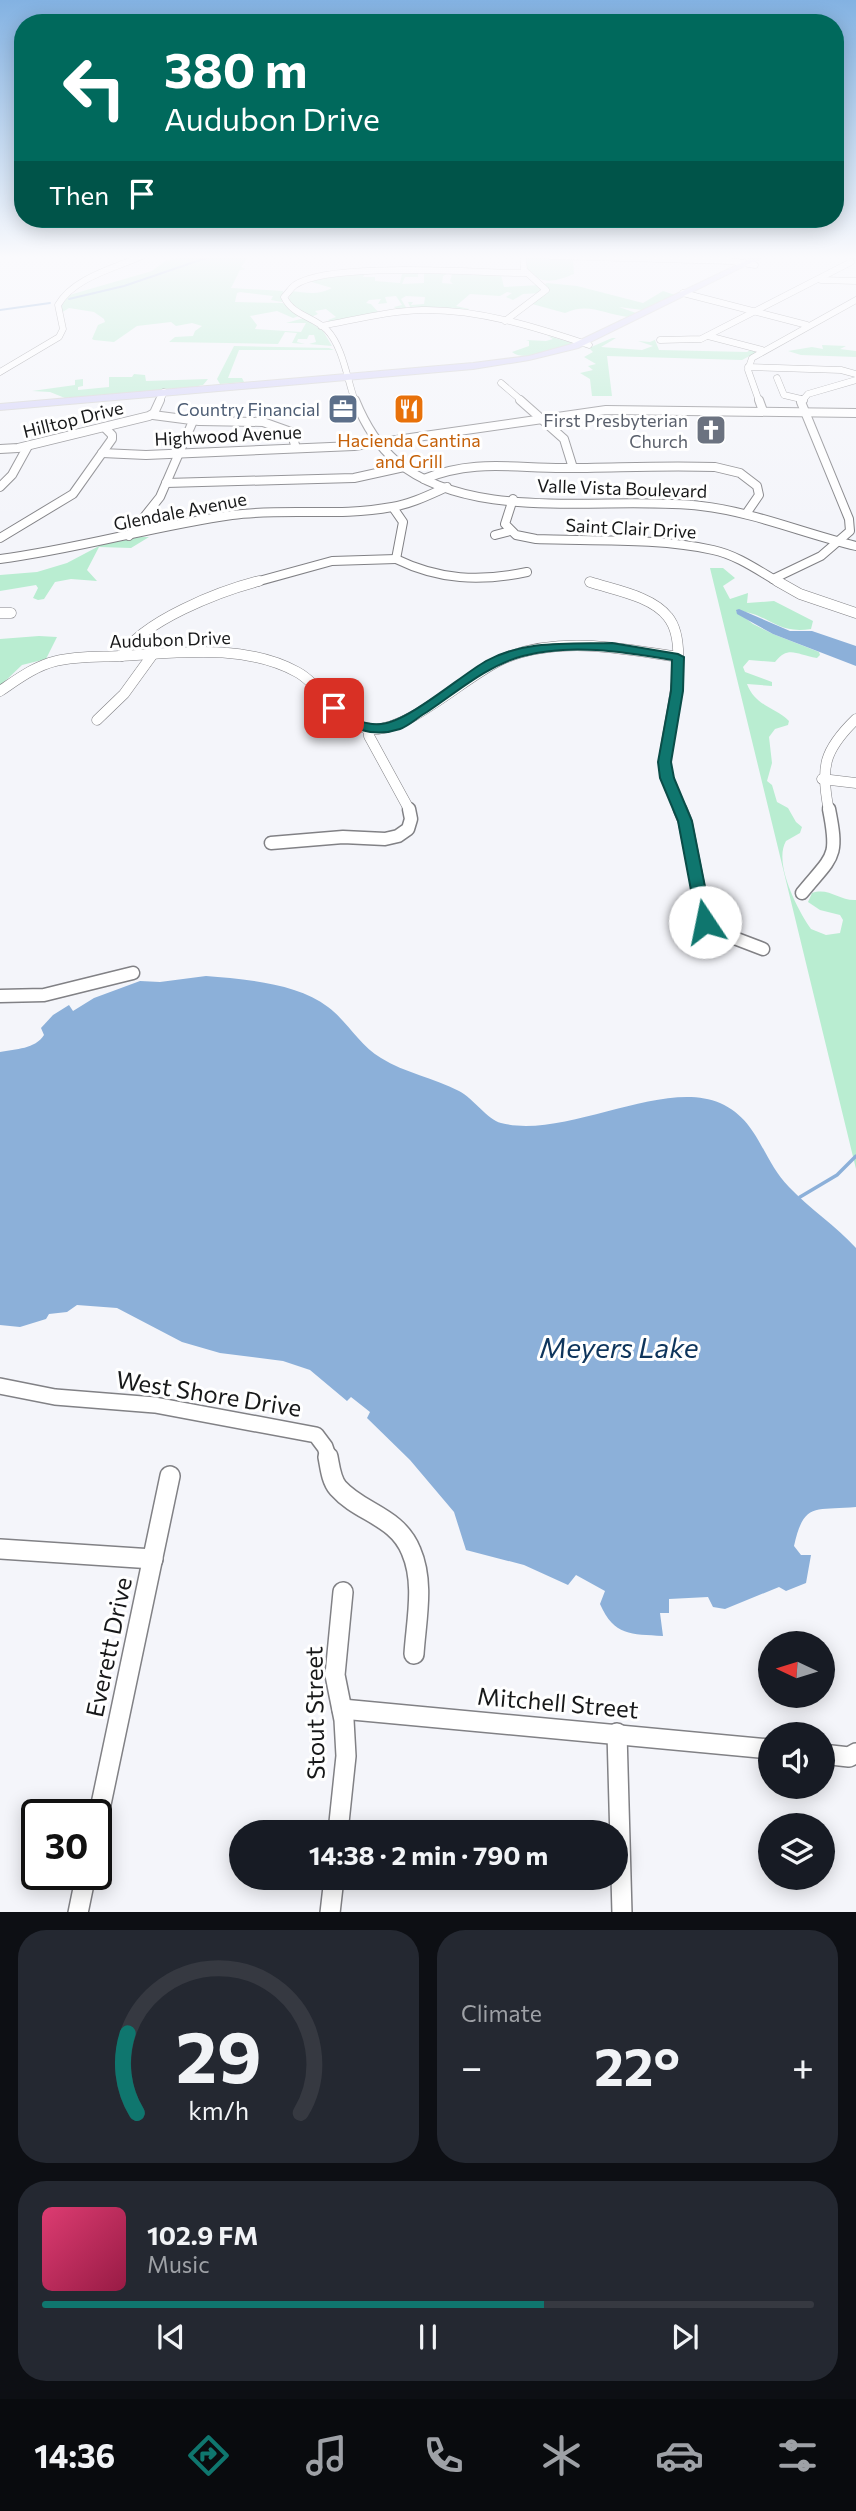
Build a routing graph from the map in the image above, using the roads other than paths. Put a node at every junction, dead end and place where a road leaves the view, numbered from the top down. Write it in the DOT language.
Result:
graph roads {
  1 [pos="45,345"];
  2 [pos="335,345"];
  3 [pos="583,345"];
  4 [pos="741,345"];
  5 [pos="772,345"];
  6 [pos="762,351"];
  7 [pos="748,367"];
  8 [pos="0,372"];
  9 [pos="856,374"];
  10 [pos="350,378"];
  11 [pos="777,378"];
  12 [pos="856,380"];
  13 [pos="501,383"];
  14 [pos="164,392"];
  15 [pos="365,399"];
  16 [pos="801,399"];
  17 [pos="0,407"];
  18 [pos="763,411"];
  19 [pos="803,412"];
  20 [pos="856,412"];
  21 [pos="153,415"];
  22 [pos="542,419"];
  23 [pos="192,421"];
  24 [pos="379,426"];
  25 [pos="105,428"];
  26 [pos="383,443"];
  27 [pos="28,446"];
  28 [pos="296,447"];
  29 [pos="0,449"];
  30 [pos="102,453"];
  31 [pos="179,453"];
  32 [pos="404,467"];
  33 [pos="573,468"];
  34 [pos="424,478"];
  35 [pos="166,483"];
  36 [pos="0,487"];
  37 [pos="447,487"];
  38 [pos="513,499"];
  39 [pos="394,509"];
  40 [pos="746,514"];
  41 [pos="510,531"];
  42 [pos="495,535"];
  43 [pos="129,537"];
  44 [pos="0,538"];
  45 [pos="839,542"];
  46 [pos="856,546"];
  47 [pos="0,559"];
  48 [pos="397,559"];
  49 [pos="527,572"];
  50 [pos="773,579"];
  51 [pos="590,582"];
  52 [pos="0,612"];
  53 [pos="11,612"];
  54 [pos="856,613"];
  55 [pos="153,654"];
  56 [pos="122,656"];
  57 [pos="678,657"];
  58 [pos="0,691"];
  59 [pos="856,719"];
  60 [pos="97,720"];
  61 [pos="368,727"];
  62 [pos="822,779"];
  63 [pos="856,783"];
  64 [pos="271,843"];
  65 [pos="802,893"];
  66 [pos="762,949"];
  67 [pos="133,973"];
  68 [pos="0,996"];
  69 [pos="0,1386"];
  70 [pos="170,1476"];
  71 [pos="0,1549"];
  72 [pos="153,1559"];
  73 [pos="343,1592"];
  74 [pos="414,1654"];
  75 [pos="342,1709"];
  76 [pos="617,1733"];
  77 [pos="758,1748"];
  78 [pos="856,1753"];
  79 [pos="835,1755"];
  80 [pos="102,1799"];
  81 [pos="339,1820"];
  82 [pos="83,1890"];
  83 [pos="333,1890"];
  84 [pos="78,1912"];
  85 [pos="330,1912"];
  86 [pos="622,1912"];
  1 -- 8 [label="street"];
  2 -- 10 [label="street, Valle Vista Boulevard"];
  3 -- 10 [label="main road"];
  4 -- 6 [label="street"];
  5 -- 6 [label="street"];
  6 -- 7 [label="street"];
  7 -- 9 [label="street"];
  7 -- 18 [label="street"];
  10 -- 14 [label="main road"];
  10 -- 15 [label="street, Valle Vista Boulevard"];
  10 -- 26 [label="street, Valle Vista Boulevard"];
  11 -- 16 [label="street"];
  12 -- 16 [label="street"];
  13 -- 22 [label="street"];
  14 -- 17 [label="main road"];
  14 -- 21 [label="street, Hilltop Drive"];
  16 -- 19 [label="street"];
  18 -- 19 [label="street, Highwood Avenue"];
  18 -- 22 [label="street, Highwood Avenue"];
  19 -- 20 [label="street, Highwood Avenue"];
  19 -- 45 [label="street"];
  21 -- 23 [label="street, Hilltop Drive"];
  21 -- 25 [label="street, Hilltop Drive"];
  22 -- 26 [label="street, Highwood Avenue"];
  22 -- 33 [label="street"];
  23 -- 28 [label="street, Hilltop Drive"];
  23 -- 31 [label="street"];
  24 -- 26 [label="street, Valle Vista Boulevard"];
  25 -- 27 [label="street, Hilltop Drive"];
  25 -- 30 [label="street"];
  26 -- 28 [label="street, Highwood Avenue"];
  26 -- 32 [label="street, Valle Vista Boulevard"];
  27 -- 29 [label="street, Hilltop Drive"];
  27 -- 36 [label="street"];
  28 -- 31 [label="street, Highwood Avenue"];
  30 -- 31 [label="street, Highwood Avenue"];
  30 -- 44 [label="street"];
  31 -- 35 [label="street"];
  32 -- 34 [label="street, Valle Vista Boulevard"];
  32 -- 35 [label="street"];
  33 -- 34 [label="street"];
  33 -- 40 [label="street"];
  34 -- 37 [label="street, Valle Vista Boulevard"];
  35 -- 43 [label="street"];
  37 -- 38 [label="street, Valle Vista Boulevard"];
  37 -- 39 [label="street, Glendale Avenue"];
  38 -- 40 [label="street, Valle Vista Boulevard"];
  38 -- 41 [label="street"];
  39 -- 43 [label="street, Glendale Avenue"];
  39 -- 48 [label="street"];
  40 -- 45 [label="street, Valle Vista Boulevard"];
  41 -- 42 [label="street"];
  41 -- 50 [label="street, Saint Clair Drive"];
  43 -- 47 [label="street, Glendale Avenue"];
  45 -- 46 [label="street, Valle Vista Boulevard"];
  45 -- 50 [label="street"];
  48 -- 49 [label="street"];
  48 -- 56 [label="street"];
  50 -- 54 [label="street, Saint Clair Drive"];
  51 -- 57 [label="street"];
  52 -- 53 [label="street"];
  55 -- 56 [label="street, Audubon Drive"];
  55 -- 60 [label="street"];
  55 -- 61 [label="street, Audubon Drive"];
  56 -- 58 [label="street, Audubon Drive"];
  57 -- 61 [label="street"];
  57 -- 66 [label="street"];
  59 -- 62 [label="street"];
  61 -- 64 [label="street"];
  62 -- 63 [label="street"];
  62 -- 65 [label="street"];
  67 -- 68 [label="street"];
  69 -- 74 [label="street, West Shore Drive"];
  70 -- 72 [label="street, Everett Drive"];
  71 -- 72 [label="street"];
  72 -- 80 [label="street, Everett Drive"];
  73 -- 75 [label="street, Stout Street"];
  75 -- 76 [label="street, Mitchell Street"];
  75 -- 81 [label="street, Stout Street"];
  76 -- 77 [label="street, Mitchell Street"];
  76 -- 86 [label="street"];
  78 -- 79 [label="street"];
  82 -- 84 [label="street"];
  83 -- 85 [label="street"];
}
